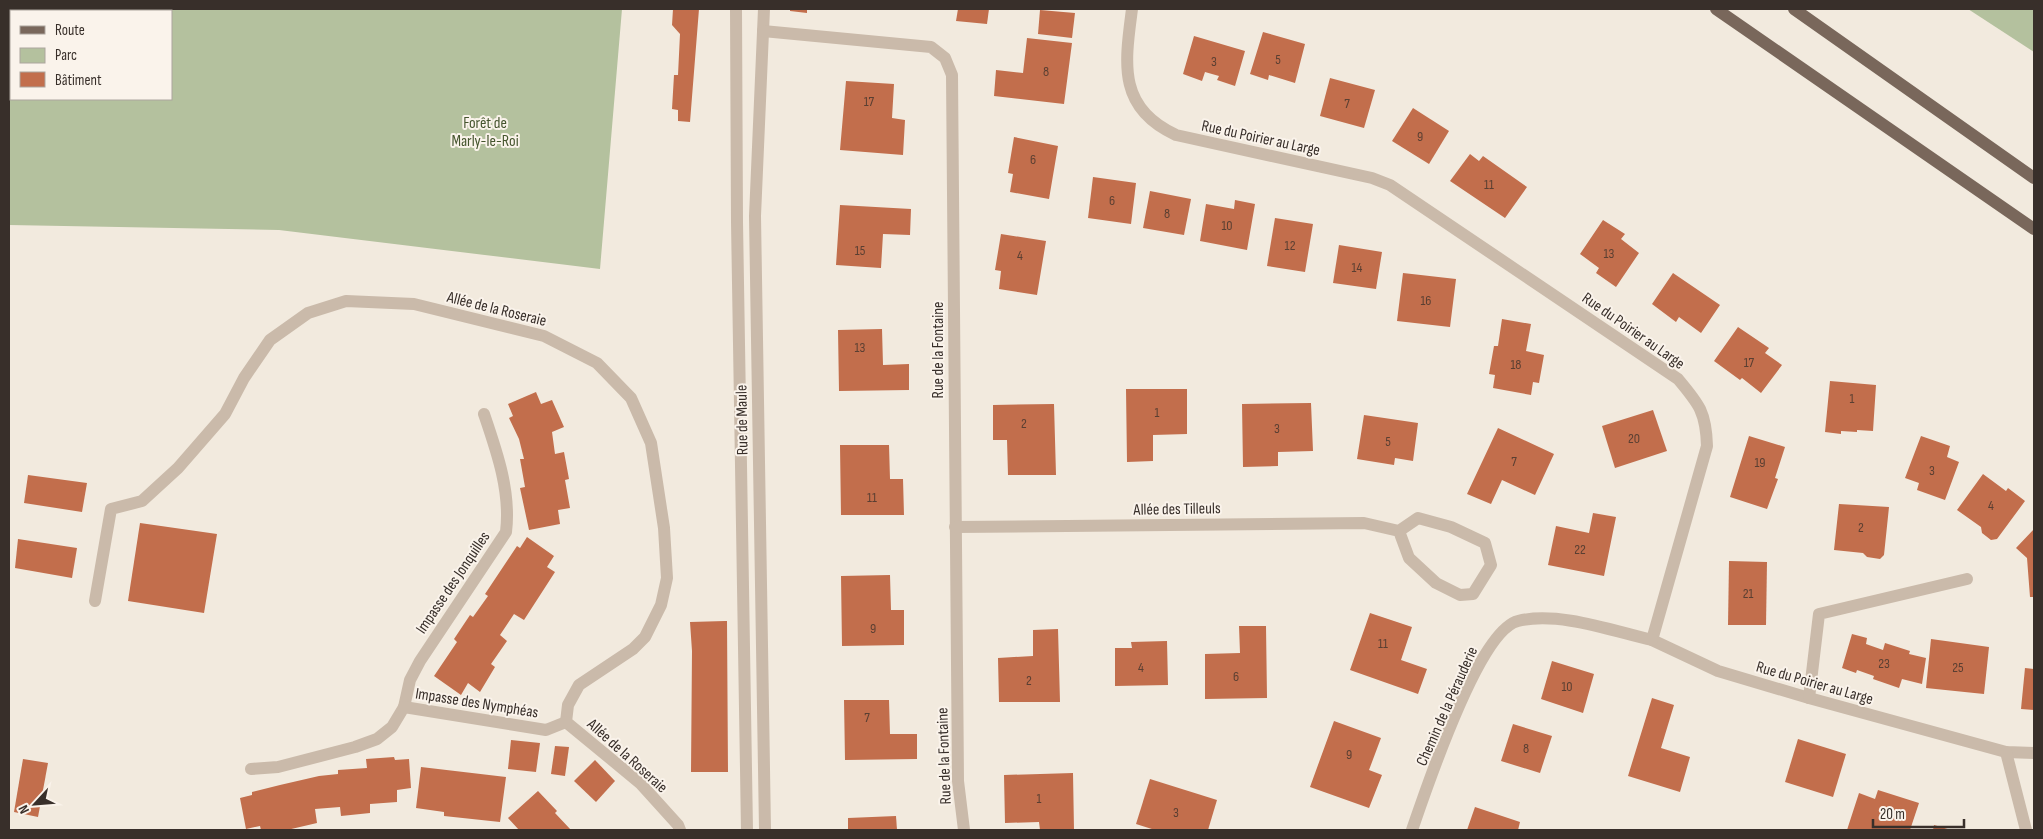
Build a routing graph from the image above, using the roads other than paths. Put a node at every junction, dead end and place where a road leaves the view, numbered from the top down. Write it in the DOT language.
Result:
graph roads {
  1 [pos="736,9"];
  2 [pos="764,9"];
  3 [pos="1132,9"];
  4 [pos="1716,9"];
  5 [pos="1794,9"];
  6 [pos="763,31"];
  7 [pos="2034,178"];
  8 [pos="2034,229"];
  9 [pos="484,414"];
  10 [pos="955,527"];
  11 [pos="1399,531"];
  12 [pos="1967,579"];
  13 [pos="95,601"];
  14 [pos="1652,640"];
  15 [pos="1809,698"];
  16 [pos="404,707"];
  17 [pos="566,722"];
  18 [pos="2006,752"];
  19 [pos="2034,753"];
  20 [pos="251,769"];
  21 [pos="680,830"];
  22 [pos="747,830"];
  23 [pos="765,830"];
  24 [pos="964,830"];
  25 [pos="1412,830"];
  26 [pos="2026,830"];
  1 -- 22 [label="street, Rue de Maule"];
  2 -- 6 [label="street, Rue de Maule"];
  3 -- 14 [label="street, Rue du Poirier au Large"];
  4 -- 8 [label="main road"];
  5 -- 7 [label="main road"];
  6 -- 10 [label="street, Rue de la Fontaine"];
  6 -- 23 [label="street, Rue de Maule"];
  9 -- 16 [label="street, Impasse des Jonquilles"];
  10 -- 11 [label="street, Allée des Tilleuls"];
  10 -- 24 [label="street, Rue de la Fontaine"];
  11 -- 11 [label="street"];
  12 -- 15 [label="street"];
  13 -- 17 [label="street, Allée de la Roseraie"];
  14 -- 15 [label="street, Rue du Poirier au Large"];
  14 -- 25 [label="street, Chemin de la Pérauderie"];
  15 -- 18 [label="street, Rue du Poirier au Large"];
  16 -- 17 [label="street, Impasse des Nymphéas"];
  16 -- 20 [label="street, Impasse des Nymphéas"];
  17 -- 21 [label="street, Allée de la Roseraie"];
  18 -- 19 [label="street, Rue du Poirier au Large"];
  18 -- 26 [label="street"];
}
